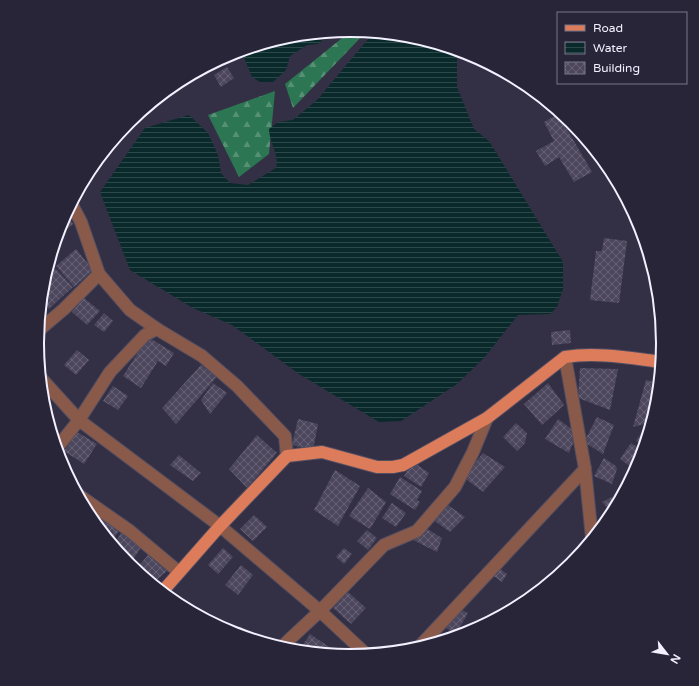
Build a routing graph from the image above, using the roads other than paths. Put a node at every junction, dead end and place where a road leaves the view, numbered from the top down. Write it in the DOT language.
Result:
graph roads {
  1 [pos="74,209"];
  2 [pos="99,274"];
  3 [pos="44,326"];
  4 [pos="157,329"];
  5 [pos="566,357"];
  6 [pos="655,361"];
  7 [pos="46,384"];
  8 [pos="487,418"];
  9 [pos="79,420"];
  10 [pos="61,443"];
  11 [pos="287,456"];
  12 [pos="585,469"];
  13 [pos="87,501"];
  14 [pos="220,526"];
  15 [pos="591,530"];
  16 [pos="179,572"];
  17 [pos="166,588"];
  18 [pos="320,611"];
  19 [pos="426,640"];
  20 [pos="286,642"];
  21 [pos="360,648"];
  1 -- 2 [label="street"];
  2 -- 3 [label="street"];
  2 -- 4 [label="street"];
  4 -- 9 [label="street"];
  4 -- 11 [label="street"];
  5 -- 6 [label="main road"];
  5 -- 8 [label="main road"];
  5 -- 12 [label="street"];
  7 -- 9 [label="street"];
  8 -- 11 [label="main road"];
  8 -- 18 [label="street"];
  9 -- 10 [label="street"];
  9 -- 14 [label="street"];
  11 -- 14 [label="main road"];
  12 -- 15 [label="street"];
  12 -- 19 [label="street"];
  13 -- 16 [label="street"];
  14 -- 16 [label="main road"];
  14 -- 18 [label="street"];
  16 -- 17 [label="main road"];
  18 -- 20 [label="street"];
  18 -- 21 [label="street"];
}
